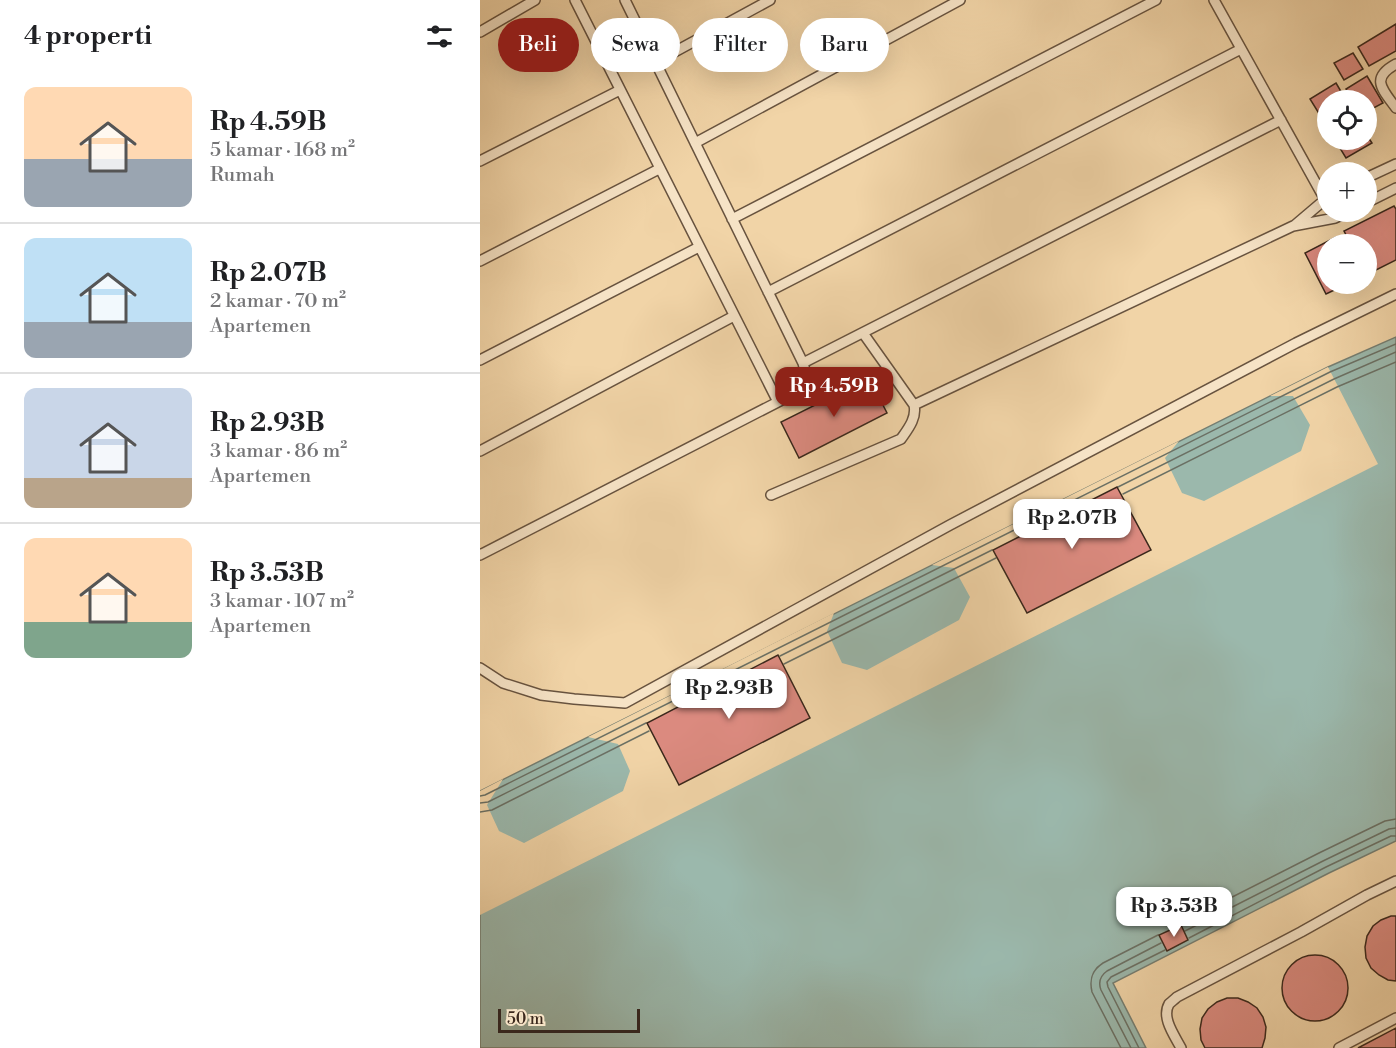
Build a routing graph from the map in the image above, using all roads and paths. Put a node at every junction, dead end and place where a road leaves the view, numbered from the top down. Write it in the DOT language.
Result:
graph roads {
  1 [pos="535,0"];
  2 [pos="575,0"];
  3 [pos="625,0"];
  4 [pos="770,0"];
  5 [pos="960,0"];
  6 [pos="1156,0"];
  7 [pos="1214,0"];
  8 [pos="634,18"];
  9 [pos="480,32"];
  10 [pos="680,49"];
  11 [pos="1241,49"];
  12 [pos="1396,64"];
  13 [pos="661,72"];
  14 [pos="620,90"];
  15 [pos="1396,108"];
  16 [pos="1281,120"];
  17 [pos="695,143"];
  18 [pos="480,161"];
  19 [pos="1396,164"];
  20 [pos="659,169"];
  21 [pos="1377,173"];
  22 [pos="1317,184"];
  23 [pos="1396,188"];
  24 [pos="1377,198"];
  25 [pos="1317,207"];
  26 [pos="732,219"];
  27 [pos="1317,219"];
  28 [pos="1293,226"];
  29 [pos="699,247"];
  30 [pos="480,261"];
  31 [pos="768,292"];
  32 [pos="1396,294"];
  33 [pos="734,316"];
  34 [pos="863,333"];
  35 [pos="480,360"];
  36 [pos="803,363"];
  37 [pos="778,402"];
  38 [pos="914,405"];
  39 [pos="480,451"];
  40 [pos="771,495"];
  41 [pos="480,554"];
  42 [pos="480,668"];
  43 [pos="1396,881"];
  44 [pos="1396,1018"];
  45 [pos="1181,1048"];
  46 [pos="1339,1048"];
  1 -- 9 [label="lane"];
  2 -- 14 [label="lane"];
  3 -- 8 [label="lane"];
  4 -- 10 [label="lane"];
  5 -- 17 [label="lane"];
  6 -- 26 [label="lane"];
  7 -- 11 [label="lane"];
  11 -- 16 [label="lane"];
  11 -- 31 [label="lane"];
  12 -- 15 [label="lane"];
  13 -- 17 [label="lane"];
  14 -- 18 [label="lane"];
  14 -- 20 [label="lane"];
  16 -- 22 [label="lane"];
  16 -- 34 [label="lane"];
  17 -- 26 [label="lane"];
  19 -- 21 [label="lane"];
  20 -- 29 [label="lane"];
  20 -- 30 [label="lane"];
  23 -- 24 [label="lane"];
  25 -- 28 [label="lane"];
  26 -- 31 [label="lane"];
  27 -- 28 [label="lane"];
  28 -- 38 [label="lane"];
  29 -- 33 [label="lane"];
  29 -- 35 [label="lane"];
  31 -- 36 [label="lane"];
  32 -- 42 [label="lane"];
  33 -- 37 [label="lane"];
  33 -- 39 [label="lane"];
  34 -- 36 [label="lane"];
  34 -- 38 [label="lane"];
  36 -- 37 [label="lane"];
  37 -- 41 [label="lane"];
  38 -- 40 [label="lane"];
  43 -- 45 [label="lane"];
  44 -- 46 [label="lane"];
}
